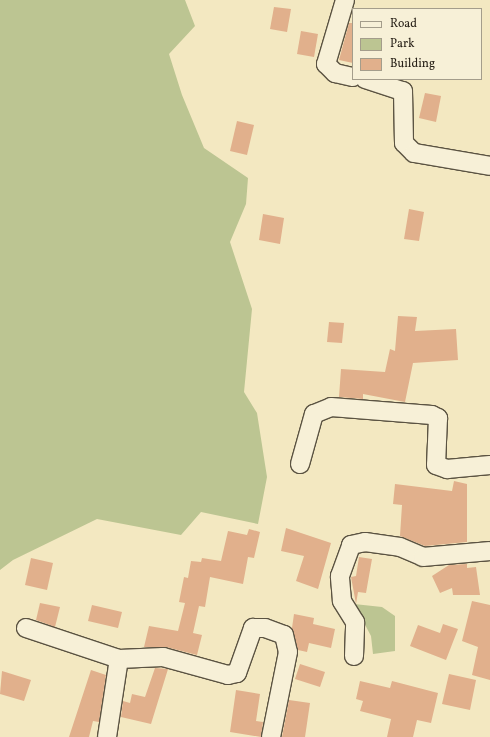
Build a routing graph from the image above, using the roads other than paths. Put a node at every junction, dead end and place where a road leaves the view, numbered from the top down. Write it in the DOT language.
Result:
graph roads {
  1 [pos="345,0"];
  2 [pos="352,77"];
  3 [pos="370,80"];
  4 [pos="490,166"];
  5 [pos="300,464"];
  6 [pos="490,465"];
  7 [pos="490,551"];
  8 [pos="26,628"];
  9 [pos="354,656"];
  10 [pos="119,659"];
  11 [pos="107,737"];
  12 [pos="271,737"];
  1 -- 2 [label="street"];
  3 -- 4 [label="street"];
  5 -- 6 [label="street"];
  7 -- 9 [label="street"];
  8 -- 10 [label="street"];
  10 -- 11 [label="street"];
  10 -- 12 [label="street"];
}
